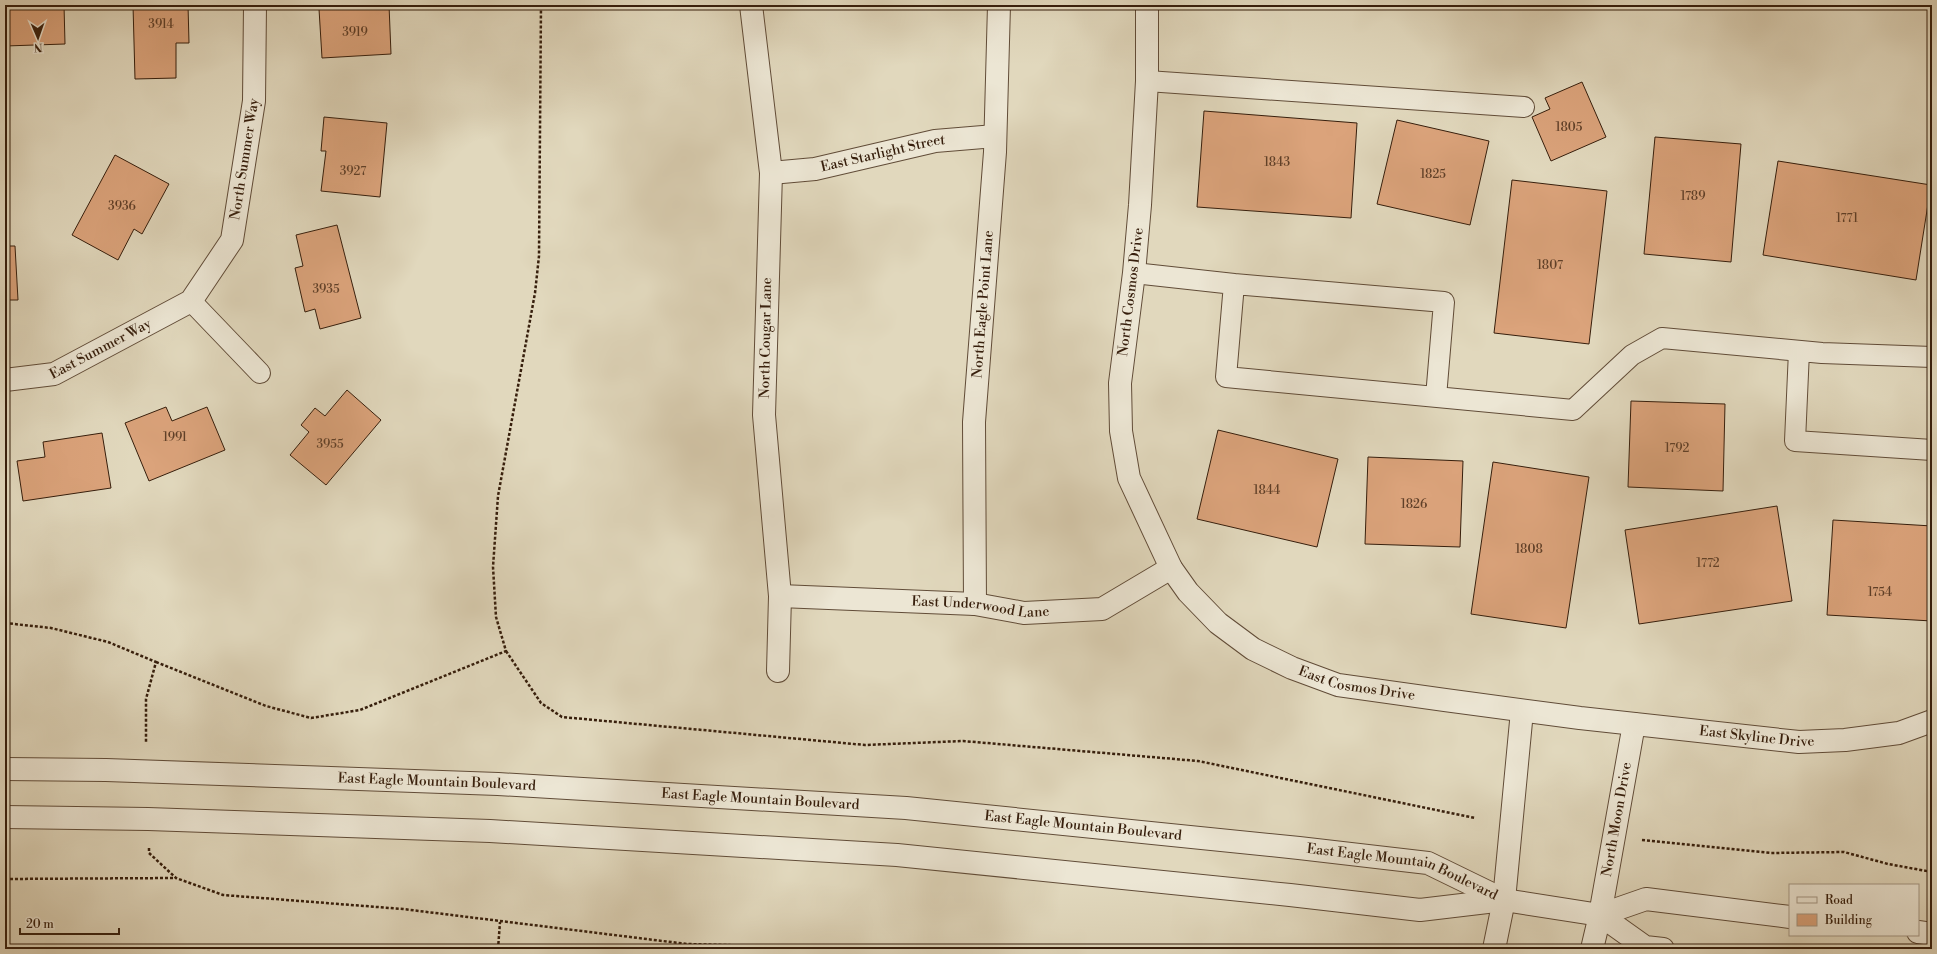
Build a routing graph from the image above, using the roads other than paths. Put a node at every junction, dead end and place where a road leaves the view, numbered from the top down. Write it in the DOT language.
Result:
graph roads {
  1 [pos="255,5"];
  2 [pos="751,5"];
  3 [pos="999,5"];
  4 [pos="1147,5"];
  5 [pos="1147,81"];
  6 [pos="1524,108"];
  7 [pos="996,136"];
  8 [pos="771,173"];
  9 [pos="1134,273"];
  10 [pos="1234,284"];
  11 [pos="191,301"];
  12 [pos="1799,351"];
  13 [pos="1932,357"];
  14 [pos="260,373"];
  15 [pos="5,380"];
  16 [pos="1436,397"];
  17 [pos="1932,450"];
  18 [pos="1171,568"];
  19 [pos="780,596"];
  20 [pos="976,604"];
  21 [pos="778,672"];
  22 [pos="1522,711"];
  23 [pos="1580,718"];
  24 [pos="1932,721"];
  25 [pos="1634,724"];
  26 [pos="5,769"];
  27 [pos="5,816"];
  28 [pos="1504,900"];
  29 [pos="1600,915"];
  30 [pos="1789,917"];
  31 [pos="1919,932"];
  32 [pos="1932,934"];
  33 [pos="1494,949"];
  34 [pos="1592,949"];
  35 [pos="1663,949"];
  1 -- 11 [label="street, North Summer Way"];
  2 -- 8 [label="street, North Cougar Lane"];
  3 -- 7 [label="street, North Eagle Point Lane"];
  4 -- 5 [label="street, North Cosmos Drive"];
  5 -- 6 [label="lane"];
  5 -- 9 [label="street, North Cosmos Drive"];
  7 -- 8 [label="street, East Starlight Street"];
  7 -- 20 [label="street, North Eagle Point Lane"];
  8 -- 19 [label="street, North Cougar Lane"];
  9 -- 10 [label="lane"];
  9 -- 18 [label="street, North Cosmos Drive"];
  10 -- 16 [label="lane"];
  10 -- 16 [label="lane"];
  11 -- 14 [label="lane"];
  11 -- 15 [label="street, East Summer Way"];
  12 -- 13 [label="lane"];
  12 -- 16 [label="lane"];
  12 -- 17 [label="lane"];
  18 -- 20 [label="street, East Underwood Lane"];
  18 -- 22 [label="street, East Cosmos Drive"];
  19 -- 20 [label="street, East Underwood Lane"];
  19 -- 21 [label="street, North Cougar Lane"];
  22 -- 23 [label="street, East Cosmos Drive"];
  22 -- 28 [label="street"];
  23 -- 25 [label="street, East Skyline Drive"];
  24 -- 25 [label="street, East Skyline Drive"];
  25 -- 29 [label="street, North Moon Drive"];
  26 -- 28 [label="street, East Eagle Mountain Boulevard"];
  27 -- 28 [label="street, East Eagle Mountain Boulevard"];
  28 -- 29 [label="street, East Eagle Mountain Boulevard"];
  28 -- 33 [label="street"];
  29 -- 30 [label="street, East Eagle Mountain Boulevard"];
  29 -- 34 [label="street, North Moon Drive"];
  29 -- 35 [label="street, East Eagle Mountain Boulevard"];
  31 -- 32 [label="street"];
}
